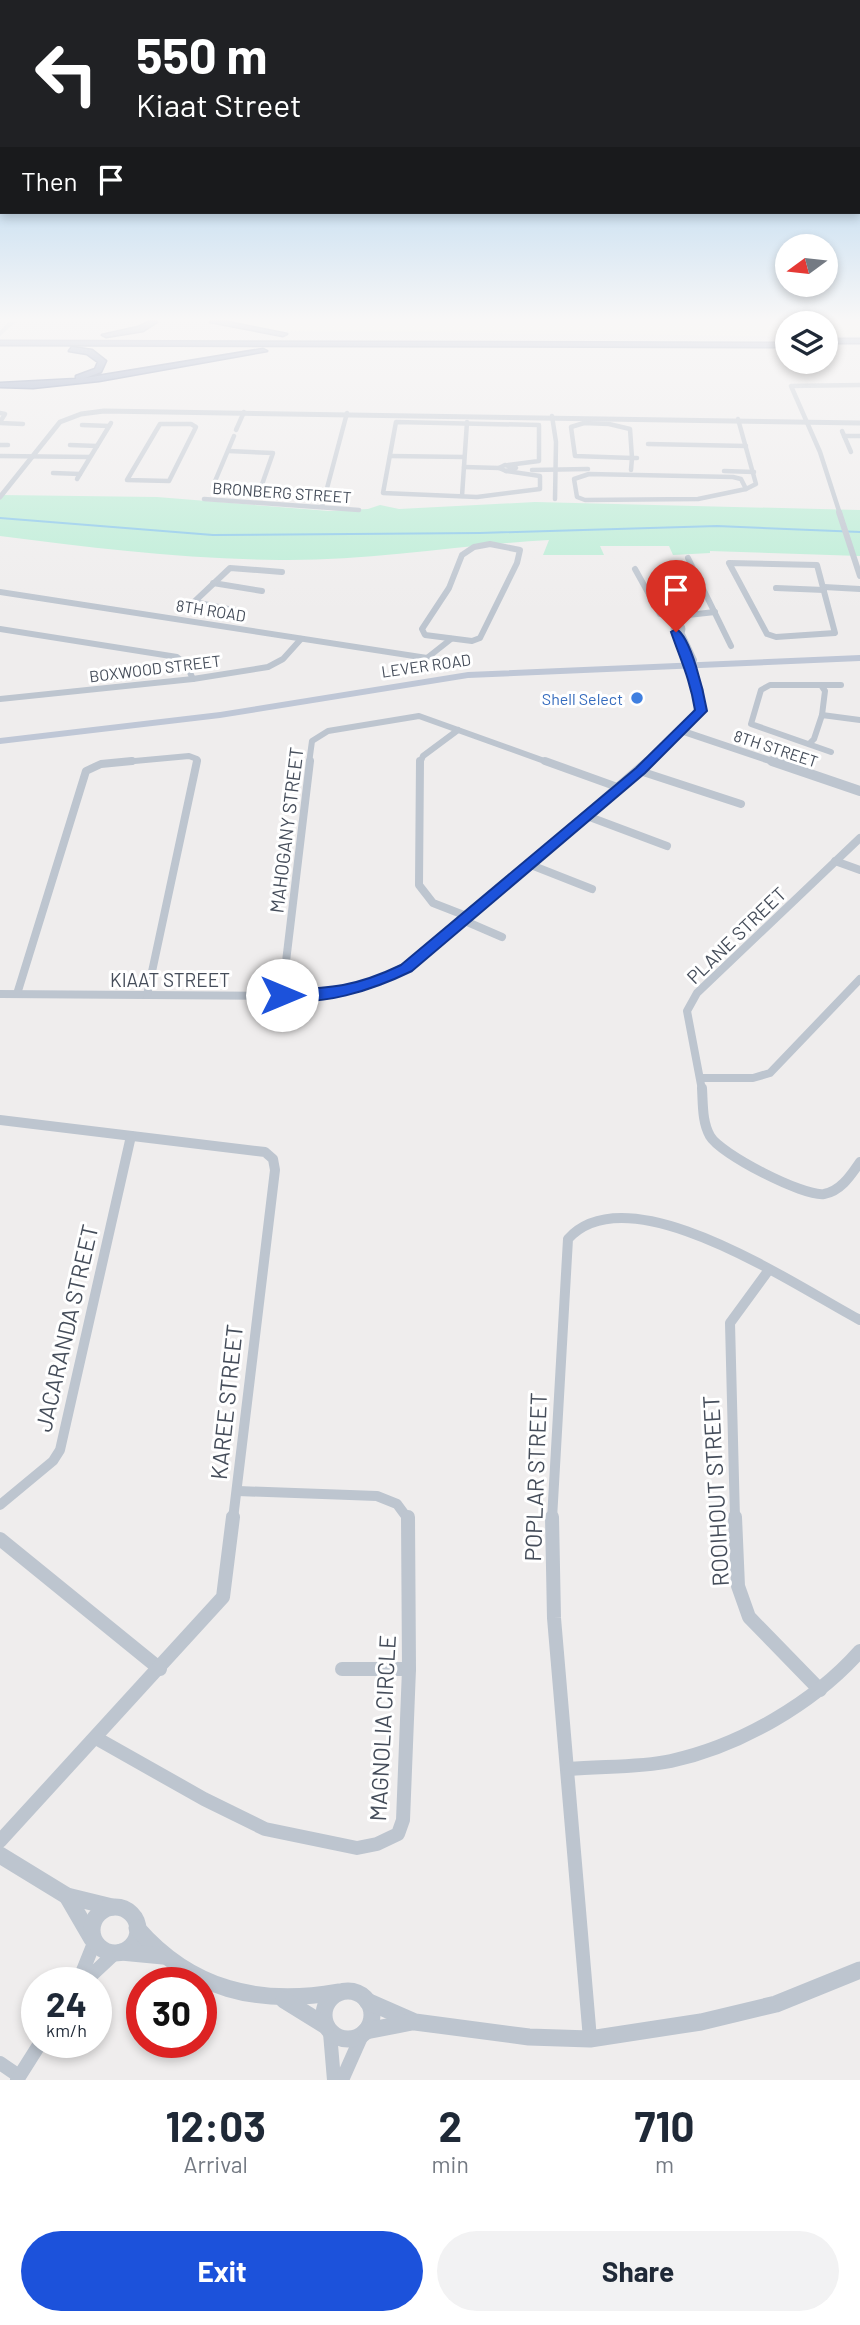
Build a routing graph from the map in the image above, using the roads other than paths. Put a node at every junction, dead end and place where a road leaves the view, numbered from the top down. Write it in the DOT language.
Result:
graph roads {
  1 [pos="68,419"];
  2 [pos="186,419"];
  3 [pos="241,419"];
  4 [pos="342,419"];
  5 [pos="552,419"];
  6 [pos="681,419"];
  7 [pos="739,420"];
  8 [pos="807,421"];
  9 [pos="467,422"];
  10 [pos="860,422"];
  11 [pos="0,423"];
  12 [pos="23,424"];
  13 [pos="183,424"];
  14 [pos="82,425"];
  15 [pos="859,434"];
  16 [pos="0,444"];
  17 [pos="648,444"];
  18 [pos="8,445"];
  19 [pos="70,445"];
  20 [pos="96,446"];
  21 [pos="746,446"];
  22 [pos="860,446"];
  23 [pos="229,451"];
  24 [pos="632,455"];
  25 [pos="390,456"];
  26 [pos="0,457"];
  27 [pos="464,457"];
  28 [pos="34,458"];
  29 [pos="89,458"];
  30 [pos="464,467"];
  31 [pos="507,468"];
  32 [pos="556,469"];
  33 [pos="631,470"];
  34 [pos="641,470"];
  35 [pos="744,472"];
  36 [pos="754,472"];
  37 [pos="52,473"];
  38 [pos="746,487"];
  39 [pos="260,489"];
  40 [pos="461,496"];
  41 [pos="0,497"];
  42 [pos="204,499"];
  43 [pos="555,499"];
  44 [pos="256,503"];
  45 [pos="322,507"];
  46 [pos="359,510"];
  47 [pos="688,558"];
  48 [pos="635,569"];
  49 [pos="282,572"];
  50 [pos="860,576"];
  51 [pos="212,583"];
  52 [pos="776,588"];
  53 [pos="824,589"];
  54 [pos="262,591"];
  55 [pos="860,591"];
  56 [pos="0,592"];
  57 [pos="217,609"];
  58 [pos="243,612"];
  59 [pos="715,612"];
  60 [pos="679,616"];
  61 [pos="670,617"];
  62 [pos="202,623"];
  63 [pos="678,629"];
  64 [pos="1,632"];
  65 [pos="301,639"];
  66 [pos="451,639"];
  67 [pos="731,646"];
  68 [pos="858,655"];
  69 [pos="691,664"];
  70 [pos="193,679"];
  71 [pos="821,685"];
  72 [pos="841,685"];
  73 [pos="0,699"];
  74 [pos="822,715"];
  75 [pos="860,720"];
  76 [pos="458,730"];
  77 [pos="682,731"];
  78 [pos="0,734"];
  79 [pos="0,741"];
  80 [pos="808,744"];
  81 [pos="831,752"];
  82 [pos="640,771"];
  83 [pos="620,788"];
  84 [pos="860,791"];
  85 [pos="741,804"];
  86 [pos="587,816"];
  87 [pos="860,838"];
  88 [pos="667,846"];
  89 [pos="835,861"];
  90 [pos="531,865"];
  91 [pos="860,870"];
  92 [pos="592,889"];
  93 [pos="467,919"];
  94 [pos="502,937"];
  95 [pos="860,979"];
  96 [pos="0,994"];
  97 [pos="17,994"];
  98 [pos="147,995"];
  99 [pos="282,995"];
  100 [pos="701,1078"];
  101 [pos="0,1120"];
  102 [pos="131,1136"];
  103 [pos="860,1162"];
  104 [pos="768,1271"];
  105 [pos="860,1320"];
  106 [pos="238,1491"];
  107 [pos="0,1505"];
  108 [pos="0,1539"];
  109 [pos="860,1651"];
  110 [pos="160,1668"];
  111 [pos="342,1669"];
  112 [pos="409,1669"];
  113 [pos="820,1690"];
  114 [pos="96,1738"];
  115 [pos="569,1769"];
  116 [pos="0,1840"];
  117 [pos="0,1855"];
  118 [pos="67,1896"];
  119 [pos="112,1907"];
  120 [pos="137,1928"];
  121 [pos="94,1942"];
  122 [pos="117,1953"];
  123 [pos="163,1956"];
  124 [pos="85,1967"];
  125 [pos="100,1967"];
  126 [pos="860,1970"];
  127 [pos="338,1993"];
  128 [pos="283,2000"];
  129 [pos="367,2001"];
  130 [pos="415,2022"];
  131 [pos="328,2029"];
  132 [pos="364,2033"];
  133 [pos="590,2039"];
  134 [pos="31,2058"];
  135 [pos="0,2063"];
  136 [pos="18,2078"];
  137 [pos="334,2080"];
  138 [pos="342,2080"];
  1 -- 28 [label="street"];
  2 -- 13 [label="street"];
  3 -- 23 [label="street"];
  4 -- 45 [label="street"];
  5 -- 32 [label="street"];
  6 -- 7 [label="street"];
  7 -- 8 [label="street"];
  7 -- 21 [label="street"];
  8 -- 10 [label="street"];
  8 -- 50 [label="street"];
  9 -- 25 [label="street"];
  9 -- 27 [label="street"];
  9 -- 31 [label="street"];
  11 -- 12 [label="street"];
  13 -- 13 [label="street"];
  14 -- 20 [label="street"];
  15 -- 22 [label="street"];
  16 -- 18 [label="street"];
  17 -- 21 [label="street"];
  19 -- 20 [label="street"];
  20 -- 29 [label="street"];
  21 -- 36 [label="street"];
  23 -- 39 [label="street"];
  23 -- 39 [label="street"];
  24 -- 24 [label="street"];
  24 -- 33 [label="street"];
  24 -- 34 [label="street"];
  25 -- 27 [label="street"];
  25 -- 40 [label="street"];
  26 -- 28 [label="street"];
  27 -- 30 [label="street"];
  28 -- 29 [label="street"];
  28 -- 41 [label="street"];
  29 -- 37 [label="street"];
  30 -- 31 [label="street"];
  30 -- 40 [label="street"];
  31 -- 32 [label="street"];
  31 -- 40 [label="street"];
  32 -- 33 [label="street"];
  32 -- 43 [label="street"];
  33 -- 34 [label="street"];
  34 -- 35 [label="street"];
  35 -- 36 [label="street"];
  35 -- 38 [label="street"];
  36 -- 38 [label="street"];
  38 -- 38 [label="street"];
  39 -- 44 [label="street"];
  42 -- 44 [label="street, BRONBERG STREET"];
  44 -- 45 [label="street, BRONBERG STREET"];
  45 -- 46 [label="street, BRONBERG STREET"];
  47 -- 59 [label="street"];
  48 -- 61 [label="street"];
  49 -- 51 [label="street"];
  51 -- 54 [label="street"];
  51 -- 57 [label="street"];
  52 -- 53 [label="street"];
  53 -- 53 [label="street"];
  53 -- 55 [label="street"];
  56 -- 62 [label="street, 8TH ROAD"];
  57 -- 58 [label="street"];
  57 -- 62 [label="street"];
  59 -- 60 [label="street"];
  59 -- 67 [label="street"];
  60 -- 61 [label="street"];
  60 -- 63 [label="street"];
  61 -- 63 [label="street"];
  62 -- 65 [label="street, 8TH ROAD"];
  63 -- 69 [label="street, KIAAT STREET"];
  64 -- 70 [label="street"];
  65 -- 66 [label="street, 8TH ROAD"];
  65 -- 70 [label="street, BOXWOOD STREET"];
  66 -- 66 [label="street"];
  68 -- 69 [label="main road, LEVER ROAD"];
  69 -- 77 [label="street, KIAAT STREET"];
  69 -- 78 [label="main road, LEVER ROAD"];
  69 -- 79 [label="main road, LEVER ROAD"];
  70 -- 73 [label="street, BOXWOOD STREET"];
  71 -- 72 [label="street"];
  71 -- 74 [label="street"];
  71 -- 80 [label="street"];
  74 -- 75 [label="street"];
  74 -- 80 [label="street"];
  76 -- 83 [label="street, MAHOGANY STREET"];
  76 -- 93 [label="street"];
  76 -- 99 [label="street, MAHOGANY STREET"];
  77 -- 82 [label="street, KIAAT STREET"];
  77 -- 84 [label="street, 8TH STREET"];
  80 -- 81 [label="street"];
  82 -- 83 [label="street, KIAAT STREET"];
  82 -- 85 [label="street"];
  83 -- 86 [label="street, KIAAT STREET"];
  86 -- 88 [label="street"];
  86 -- 90 [label="street, KIAAT STREET"];
  87 -- 89 [label="street, PLANE STREET"];
  89 -- 91 [label="street"];
  89 -- 100 [label="street, PLANE STREET"];
  90 -- 92 [label="street"];
  90 -- 93 [label="street, KIAAT STREET"];
  93 -- 94 [label="street"];
  93 -- 99 [label="street, KIAAT STREET"];
  95 -- 100 [label="street"];
  96 -- 97 [label="street, KIAAT STREET"];
  97 -- 98 [label="street, KIAAT STREET"];
  97 -- 98 [label="street"];
  98 -- 99 [label="street, KIAAT STREET"];
  100 -- 103 [label="street, PLANE STREET"];
  101 -- 102 [label="street, KAREE STREET"];
  102 -- 106 [label="street, KAREE STREET"];
  102 -- 107 [label="street, JACARANDA STREET"];
  104 -- 105 [label="street, POPLAR STREET"];
  104 -- 113 [label="street, ROOIHOUT STREET"];
  104 -- 115 [label="street, POPLAR STREET"];
  106 -- 110 [label="street, KAREE STREET"];
  106 -- 112 [label="street, MAGNOLIA CIRCLE"];
  108 -- 110 [label="street"];
  109 -- 113 [label="street"];
  110 -- 114 [label="street, KAREE STREET"];
  111 -- 112 [label="street"];
  112 -- 114 [label="street, MAGNOLIA CIRCLE"];
  113 -- 115 [label="street"];
  114 -- 116 [label="street, KAREE STREET"];
  115 -- 133 [label="street, POPLAR STREET"];
  117 -- 118 [label="street"];
  118 -- 119 [label="street"];
  118 -- 121 [label="street"];
  119 -- 120 [label="street"];
  119 -- 121 [label="street"];
  120 -- 122 [label="street"];
  120 -- 123 [label="street"];
  121 -- 122 [label="street"];
  121 -- 124 [label="street"];
  122 -- 123 [label="street"];
  122 -- 125 [label="street"];
  123 -- 128 [label="street"];
  126 -- 133 [label="street"];
  127 -- 128 [label="street"];
  127 -- 129 [label="street"];
  127 -- 131 [label="street"];
  128 -- 131 [label="street"];
  129 -- 130 [label="street"];
  129 -- 132 [label="street"];
  130 -- 132 [label="street"];
  130 -- 133 [label="street"];
  131 -- 132 [label="street"];
  131 -- 137 [label="street"];
  132 -- 138 [label="street"];
  134 -- 136 [label="street"];
  135 -- 136 [label="street"];
}
